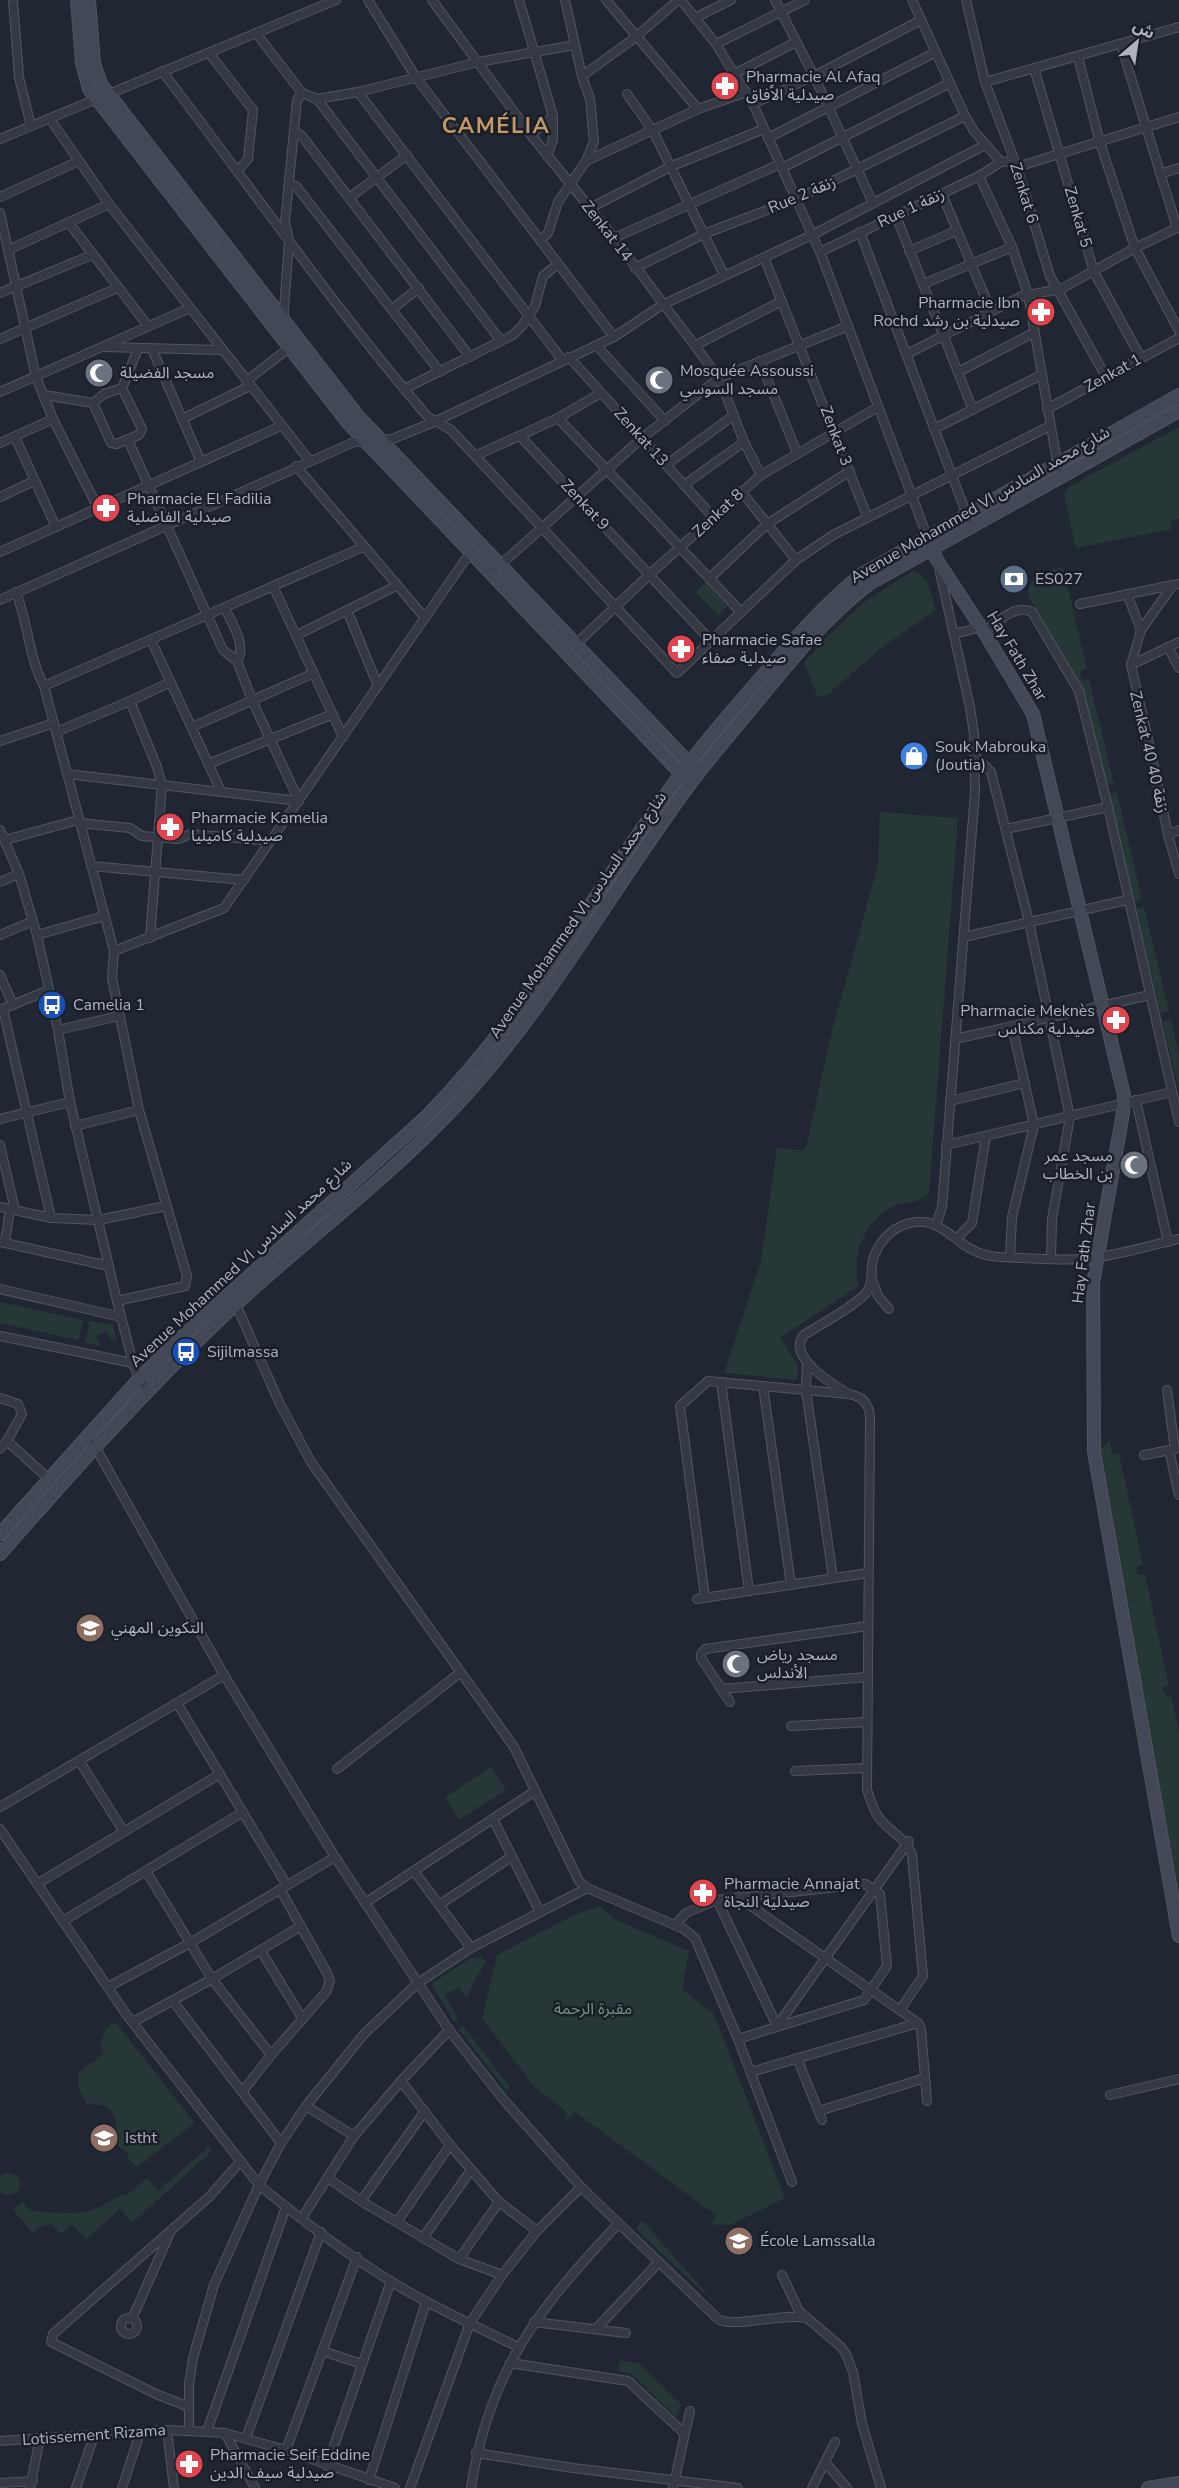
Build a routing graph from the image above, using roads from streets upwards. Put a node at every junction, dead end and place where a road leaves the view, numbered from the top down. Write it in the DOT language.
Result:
graph roads {
  1 [pos="13,0"];
  2 [pos="77,0"];
  3 [pos="89,0"];
  4 [pos="336,0"];
  5 [pos="368,0"];
  6 [pos="432,0"];
  7 [pos="519,0"];
  8 [pos="566,0"];
  9 [pos="606,0"];
  10 [pos="679,0"];
  11 [pos="731,0"];
  12 [pos="775,0"];
  13 [pos="805,0"];
  14 [pos="912,0"];
  15 [pos="966,0"];
  16 [pos="781,12"];
  17 [pos="695,18"];
  18 [pos="921,20"];
  19 [pos="1179,27"];
  20 [pos="256,33"];
  21 [pos="636,37"];
  22 [pos="796,42"];
  23 [pos="716,44"];
  24 [pos="575,45"];
  25 [pos="1122,45"];
  26 [pos="533,52"];
  27 [pos="936,52"];
  28 [pos="209,53"];
  29 [pos="1078,57"];
  30 [pos="478,62"];
  31 [pos="1034,68"];
  32 [pos="162,71"];
  33 [pos="736,74"];
  34 [pos="582,76"];
  35 [pos="814,76"];
  36 [pos="417,79"];
  37 [pos="985,82"];
  38 [pos="950,83"];
  39 [pos="358,92"];
  40 [pos="302,93"];
  41 [pos="747,93"];
  42 [pos="627,94"];
  43 [pos="102,97"];
  44 [pos="317,99"];
  45 [pos="753,104"];
  46 [pos="827,107"];
  47 [pos="698,109"];
  48 [pos="553,116"];
  49 [pos="965,116"];
  50 [pos="1179,117"];
  51 [pos="50,119"];
  52 [pos="31,126"];
  53 [pos="1146,128"];
  54 [pos="764,129"];
  55 [pos="294,131"];
  56 [pos="653,131"];
  57 [pos="531,135"];
  58 [pos="768,138"];
  59 [pos="0,139"];
  60 [pos="842,140"];
  61 [pos="1101,143"];
  62 [pos="985,145"];
  63 [pos="1060,154"];
  64 [pos="407,155"];
  65 [pos="547,156"];
  66 [pos="78,161"];
  67 [pos="586,161"];
  68 [pos="1001,162"];
  69 [pos="1016,164"];
  70 [pos="672,166"];
  71 [pos="781,166"];
  72 [pos="1179,168"];
  73 [pos="238,170"];
  74 [pos="858,170"];
  75 [pos="1160,174"];
  76 [pos="980,176"];
  77 [pos="377,177"];
  78 [pos="289,184"];
  79 [pos="570,184"];
  80 [pos="942,194"];
  81 [pos="0,196"];
  82 [pos="350,198"];
  83 [pos="796,199"];
  84 [pos="689,203"];
  85 [pos="873,203"];
  86 [pos="109,204"];
  87 [pos="590,208"];
  88 [pos="0,213"];
  89 [pos="896,216"];
  90 [pos="69,223"];
  91 [pos="1178,228"];
  92 [pos="956,231"];
  93 [pos="860,232"];
  94 [pos="704,234"];
  95 [pos="812,235"];
  96 [pos="614,238"];
  97 [pos="541,240"];
  98 [pos="289,241"];
  99 [pos="5,246"];
  100 [pos="1012,247"];
  101 [pos="1135,248"];
  102 [pos="909,251"];
  103 [pos="820,252"];
  104 [pos="92,255"];
  105 [pos="764,256"];
  106 [pos="972,263"];
  107 [pos="558,264"];
  108 [pos="635,268"];
  109 [pos="1094,272"];
  110 [pos="724,275"];
  111 [pos="923,284"];
  112 [pos="17,286"];
  113 [pos="117,288"];
  114 [pos="419,288"];
  115 [pos="1056,291"];
  116 [pos="0,293"];
  117 [pos="1028,294"];
  118 [pos="782,301"];
  119 [pos="662,304"];
  120 [pos="190,308"];
  121 [pos="392,309"];
  122 [pos="991,311"];
  123 [pos="529,317"];
  124 [pos="285,322"];
  125 [pos="148,326"];
  126 [pos="27,327"];
  127 [pos="848,327"];
  128 [pos="274,329"];
  129 [pos="1179,331"];
  130 [pos="1035,332"];
  131 [pos="943,336"];
  132 [pos="614,337"];
  133 [pos="1179,338"];
  134 [pos="0,339"];
  135 [pos="299,340"];
  136 [pos="501,341"];
  137 [pos="800,344"];
  138 [pos="596,345"];
  139 [pos="696,345"];
  140 [pos="100,347"];
  141 [pos="288,348"];
  142 [pos="138,349"];
  143 [pos="152,350"];
  144 [pos="222,350"];
  145 [pos="907,354"];
  146 [pos="470,357"];
  147 [pos="1141,358"];
  148 [pos="566,359"];
  149 [pos="760,362"];
  150 [pos="440,372"];
  151 [pos="957,372"];
  152 [pos="1041,375"];
  153 [pos="36,377"];
  154 [pos="1106,377"];
  155 [pos="719,378"];
  156 [pos="248,384"];
  157 [pos="122,388"];
  158 [pos="404,389"];
  159 [pos="0,392"];
  160 [pos="601,393"];
  161 [pos="44,395"];
  162 [pos="1179,395"];
  163 [pos="93,403"];
  164 [pos="878,407"];
  165 [pos="1047,409"];
  166 [pos="973,410"];
  167 [pos="1179,411"];
  168 [pos="734,415"];
  169 [pos="182,418"];
  170 [pos="558,418"];
  171 [pos="53,419"];
  172 [pos="664,421"];
  173 [pos="434,422"];
  174 [pos="281,426"];
  175 [pos="1050,426"];
  176 [pos="934,429"];
  177 [pos="835,432"];
  178 [pos="520,436"];
  179 [pos="15,437"];
  180 [pos="642,438"];
  181 [pos="128,440"];
  182 [pos="365,440"];
  183 [pos="381,440"];
  184 [pos="744,442"];
  185 [pos="0,443"];
  186 [pos="798,453"];
  187 [pos="475,456"];
  188 [pos="309,460"];
  189 [pos="201,462"];
  190 [pos="1057,464"];
  191 [pos="666,465"];
  192 [pos="296,466"];
  193 [pos="607,469"];
  194 [pos="850,471"];
  195 [pos="761,475"];
  196 [pos="951,476"];
  197 [pos="1060,479"];
  198 [pos="34,481"];
  199 [pos="150,485"];
  200 [pos="684,485"];
  201 [pos="741,491"];
  202 [pos="910,496"];
  203 [pos="0,497"];
  204 [pos="577,497"];
  205 [pos="98,508"];
  206 [pos="966,514"];
  207 [pos="867,516"];
  208 [pos="713,517"];
  209 [pos="167,524"];
  210 [pos="766,524"];
  211 [pos="56,527"];
  212 [pos="971,527"];
  213 [pos="542,529"];
  214 [pos="363,547"];
  215 [pos="681,548"];
  216 [pos="932,548"];
  217 [pos="0,552"];
  218 [pos="473,554"];
  219 [pos="796,560"];
  220 [pos="496,569"];
  221 [pos="650,574"];
  222 [pos="710,578"];
  223 [pos="1176,585"];
  224 [pos="273,586"];
  225 [pos="396,586"];
  226 [pos="16,592"];
  227 [pos="1127,594"];
  228 [pos="0,600"];
  229 [pos="1080,604"];
  230 [pos="616,607"];
  231 [pos="225,608"];
  232 [pos="347,610"];
  233 [pos="741,612"];
  234 [pos="207,616"];
  235 [pos="425,618"];
  236 [pos="983,630"];
  237 [pos="1141,630"];
  238 [pos="954,634"];
  239 [pos="297,635"];
  240 [pos="151,640"];
  241 [pos="711,641"];
  242 [pos="1179,642"];
  243 [pos="576,644"];
  244 [pos="1168,646"];
  245 [pos="237,661"];
  246 [pos="1131,665"];
  247 [pos="1179,668"];
  248 [pos="314,673"];
  249 [pos="171,682"];
  250 [pos="44,686"];
  251 [pos="378,686"];
  252 [pos="252,700"];
  253 [pos="130,701"];
  254 [pos="333,714"];
  255 [pos="192,727"];
  256 [pos="55,728"];
  257 [pos="343,737"];
  258 [pos="270,740"];
  259 [pos="0,741"];
  260 [pos="975,756"];
  261 [pos="689,763"];
  262 [pos="208,765"];
  263 [pos="700,772"];
  264 [pos="67,774"];
  265 [pos="680,775"];
  266 [pos="691,783"];
  267 [pos="162,784"];
  268 [pos="221,791"];
  269 [pos="299,801"];
  270 [pos="1108,807"];
  271 [pos="1059,818"];
  272 [pos="79,821"];
  273 [pos="1006,829"];
  274 [pos="0,830"];
  275 [pos="1179,830"];
  276 [pos="1168,835"];
  277 [pos="158,838"];
  278 [pos="5,840"];
  279 [pos="271,841"];
  280 [pos="91,866"];
  281 [pos="156,872"];
  282 [pos="19,874"];
  283 [pos="1179,874"];
  284 [pos="244,880"];
  285 [pos="0,882"];
  286 [pos="1127,900"];
  287 [pos="1079,911"];
  288 [pos="104,916"];
  289 [pos="580,920"];
  290 [pos="33,921"];
  291 [pos="1029,922"];
  292 [pos="591,928"];
  293 [pos="0,935"];
  294 [pos="38,935"];
  295 [pos="964,937"];
  296 [pos="150,938"];
  297 [pos="114,951"];
  298 [pos="543,974"];
  299 [pos="0,975"];
  300 [pos="555,982"];
  301 [pos="49,990"];
  302 [pos="1150,995"];
  303 [pos="13,1005"];
  304 [pos="1102,1006"];
  305 [pos="1,1010"];
  306 [pos="119,1016"];
  307 [pos="1050,1018"];
  308 [pos="1012,1026"];
  309 [pos="58,1030"];
  310 [pos="955,1039"];
  311 [pos="1025,1083"];
  312 [pos="1172,1092"];
  313 [pos="950,1101"];
  314 [pos="70,1102"];
  315 [pos="1130,1102"];
  316 [pos="139,1110"];
  317 [pos="27,1113"];
  318 [pos="426,1117"];
  319 [pos="1070,1118"];
  320 [pos="0,1119"];
  321 [pos="1179,1122"];
  322 [pos="1034,1125"];
  323 [pos="75,1126"];
  324 [pos="435,1127"];
  325 [pos="986,1136"];
  326 [pos="0,1144"];
  327 [pos="946,1145"];
  328 [pos="166,1206"];
  329 [pos="0,1207"];
  330 [pos="13,1210"];
  331 [pos="51,1218"];
  332 [pos="99,1220"];
  333 [pos="936,1225"];
  334 [pos="957,1238"];
  335 [pos="1179,1239"];
  336 [pos="1168,1242"];
  337 [pos="3,1243"];
  338 [pos="1010,1257"];
  339 [pos="1097,1258"];
  340 [pos="1051,1259"];
  341 [pos="109,1266"];
  342 [pos="872,1280"];
  343 [pos="0,1289"];
  344 [pos="229,1293"];
  345 [pos="117,1301"];
  346 [pos="236,1304"];
  347 [pos="889,1309"];
  348 [pos="121,1317"];
  349 [pos="0,1336"];
  350 [pos="133,1362"];
  351 [pos="807,1362"];
  352 [pos="139,1379"];
  353 [pos="721,1382"];
  354 [pos="763,1386"];
  355 [pos="149,1390"];
  356 [pos="806,1390"];
  357 [pos="1167,1390"];
  358 [pos="849,1394"];
  359 [pos="0,1398"];
  360 [pos="1175,1424"];
  361 [pos="89,1434"];
  362 [pos="8,1441"];
  363 [pos="96,1448"];
  364 [pos="0,1449"];
  365 [pos="1169,1450"];
  366 [pos="1144,1455"];
  367 [pos="1176,1469"];
  368 [pos="49,1479"];
  369 [pos="1179,1495"];
  370 [pos="0,1534"];
  371 [pos="0,1554"];
  372 [pos="868,1573"];
  373 [pos="833,1578"];
  374 [pos="791,1585"];
  375 [pos="749,1591"];
  376 [pos="868,1626"];
  377 [pos="461,1672"];
  378 [pos="224,1675"];
  379 [pos="867,1677"];
  380 [pos="721,1689"];
  381 [pos="730,1702"];
  382 [pos="177,1703"];
  383 [pos="867,1722"];
  384 [pos="790,1726"];
  385 [pos="80,1762"];
  386 [pos="866,1768"];
  387 [pos="337,1769"];
  388 [pos="795,1771"];
  389 [pos="220,1774"];
  390 [pos="535,1791"];
  391 [pos="0,1808"];
  392 [pos="243,1812"];
  393 [pos="493,1819"];
  394 [pos="0,1830"];
  395 [pos="123,1832"];
  396 [pos="908,1842"];
  397 [pos="335,1857"];
  398 [pos="511,1857"];
  399 [pos="146,1870"];
  400 [pos="414,1871"];
  401 [pos="38,1884"];
  402 [pos="283,1887"];
  403 [pos="587,1888"];
  404 [pos="874,1890"];
  405 [pos="738,1897"];
  406 [pos="717,1900"];
  407 [pos="365,1903"];
  408 [pos="439,1905"];
  409 [pos="540,1912"];
  410 [pos="63,1921"];
  411 [pos="675,1925"];
  412 [pos="301,1926"];
  413 [pos="1179,1936"];
  414 [pos="190,1943"];
  415 [pos="471,1948"];
  416 [pos="261,1951"];
  417 [pos="825,1958"];
  418 [pos="212,1980"];
  419 [pos="418,1983"];
  420 [pos="108,1987"];
  421 [pos="871,1990"];
  422 [pos="173,2001"];
  423 [pos="900,2010"];
  424 [pos="302,2018"];
  425 [pos="133,2022"];
  426 [pos="918,2023"];
  427 [pos="777,2026"];
  428 [pos="449,2030"];
  429 [pos="738,2038"];
  430 [pos="271,2055"];
  431 [pos="797,2058"];
  432 [pos="751,2072"];
  433 [pos="925,2078"];
  434 [pos="1179,2079"];
  435 [pos="401,2080"];
  436 [pos="243,2091"];
  437 [pos="1110,2095"];
  438 [pos="927,2101"];
  439 [pos="306,2106"];
  440 [pos="425,2111"];
  441 [pos="819,2111"];
  442 [pos="822,2120"];
  443 [pos="354,2136"];
  444 [pos="281,2143"];
  445 [pos="450,2145"];
  446 [pos="240,2162"];
  447 [pos="471,2170"];
  448 [pos="328,2178"];
  449 [pos="792,2182"];
  450 [pos="259,2185"];
  451 [pos="581,2187"];
  452 [pos="361,2200"];
  453 [pos="499,2202"];
  454 [pos="286,2207"];
  455 [pos="302,2218"];
  456 [pos="397,2222"];
  457 [pos="618,2224"];
  458 [pos="171,2230"];
  459 [pos="321,2232"];
  460 [pos="537,2232"];
  461 [pos="423,2238"];
  462 [pos="357,2257"];
  463 [pos="459,2259"];
  464 [pos="658,2263"];
  465 [pos="502,2275"];
  466 [pos="782,2275"];
  467 [pos="391,2282"];
  468 [pos="426,2302"];
  469 [pos="807,2318"];
  470 [pos="132,2319"];
  471 [pos="534,2322"];
  472 [pos="470,2324"];
  473 [pos="596,2329"];
  474 [pos="626,2332"];
  475 [pos="518,2347"];
  476 [pos="322,2351"];
  477 [pos="510,2363"];
  478 [pos="362,2364"];
  479 [pos="189,2407"];
  480 [pos="690,2411"];
  481 [pos="167,2430"];
  482 [pos="189,2430"];
  483 [pos="207,2431"];
  484 [pos="140,2433"];
  485 [pos="225,2433"];
  486 [pos="684,2433"];
  487 [pos="94,2436"];
  488 [pos="40,2438"];
  489 [pos="246,2438"];
  490 [pos="0,2441"];
  491 [pos="835,2442"];
  492 [pos="286,2450"];
  493 [pos="476,2453"];
  494 [pos="825,2462"];
  495 [pos="327,2466"];
  496 [pos="369,2480"];
  497 [pos="0,2483"];
  498 [pos="1179,2483"];
  499 [pos="32,2485"];
  500 [pos="673,2485"];
  501 [pos="388,2487"];
  502 [pos="76,2488"];
  503 [pos="122,2488"];
  504 [pos="174,2488"];
  505 [pos="255,2488"];
  506 [pos="410,2488"];
  507 [pos="471,2488"];
  508 [pos="738,2488"];
  509 [pos="812,2488"];
  510 [pos="847,2488"];
  511 [pos="881,2488"];
  512 [pos="1148,2488"];
  1 -- 52 [label="street"];
  2 -- 43 [label="street"];
  3 -- 43 [label="street"];
  4 -- 20 [label="street"];
  5 -- 36 [label="street"];
  6 -- 30 [label="street, Zenkat 14"];
  7 -- 26 [label="street"];
  8 -- 24 [label="street"];
  9 -- 21 [label="street"];
  10 -- 17 [label="street"];
  10 -- 21 [label="street"];
  11 -- 17 [label="street"];
  12 -- 16 [label="street"];
  13 -- 16 [label="street"];
  14 -- 18 [label="street"];
  15 -- 37 [label="street, Zenkat 6"];
  16 -- 22 [label="street"];
  16 -- 23 [label="street"];
  17 -- 23 [label="street"];
  18 -- 27 [label="street"];
  18 -- 35 [label="street"];
  19 -- 25 [label="street"];
  20 -- 28 [label="street"];
  20 -- 40 [label="street"];
  21 -- 34 [label="street"];
  21 -- 47 [label="street"];
  22 -- 33 [label="street"];
  22 -- 35 [label="street"];
  23 -- 33 [label="street"];
  24 -- 26 [label="street"];
  24 -- 34 [label="street"];
  25 -- 29 [label="street"];
  25 -- 53 [label="street"];
  26 -- 30 [label="street"];
  26 -- 48 [label="street"];
  27 -- 38 [label="street"];
  27 -- 46 [label="street"];
  28 -- 32 [label="street"];
  28 -- 73 [label="street"];
  29 -- 31 [label="street"];
  29 -- 61 [label="street"];
  30 -- 36 [label="street"];
  30 -- 57 [label="street, Zenkat 14"];
  31 -- 37 [label="street"];
  31 -- 63 [label="street, Zenkat 5"];
  32 -- 43 [label="street"];
  32 -- 73 [label="street"];
  33 -- 41 [label="street"];
  34 -- 67 [label="street"];
  35 -- 45 [label="street"];
  35 -- 46 [label="street"];
  36 -- 39 [label="street"];
  36 -- 97 [label="street"];
  37 -- 69 [label="street, Zenkat 6"];
  38 -- 49 [label="street"];
  38 -- 60 [label="street"];
  39 -- 44 [label="street"];
  39 -- 64 [label="street, Zenkat 13"];
  40 -- 44 [label="street"];
  40 -- 55 [label="street"];
  41 -- 45 [label="street"];
  41 -- 47 [label="street"];
  42 -- 56 [label="street"];
  43 -- 51 [label="street"];
  43 -- 124 [label="street"];
  43 -- 128 [label="street"];
  44 -- 77 [label="street"];
  45 -- 54 [label="street"];
  46 -- 58 [label="street"];
  46 -- 60 [label="street"];
  47 -- 56 [label="street"];
  48 -- 57 [label="street"];
  48 -- 65 [label="street"];
  49 -- 62 [label="street"];
  49 -- 74 [label="street, Rue 2 زنقة"];
  50 -- 53 [label="street"];
  51 -- 52 [label="street"];
  51 -- 66 [label="street"];
  52 -- 59 [label="street"];
  53 -- 61 [label="street"];
  53 -- 75 [label="street"];
  54 -- 58 [label="street"];
  54 -- 70 [label="street"];
  55 -- 78 [label="street"];
  55 -- 82 [label="street"];
  56 -- 67 [label="street"];
  56 -- 70 [label="street"];
  57 -- 65 [label="street, Zenkat 14"];
  58 -- 71 [label="street"];
  60 -- 71 [label="street"];
  60 -- 74 [label="street"];
  61 -- 63 [label="street"];
  61 -- 101 [label="street"];
  62 -- 68 [label="street"];
  62 -- 85 [label="street"];
  63 -- 69 [label="street"];
  63 -- 109 [label="street, Zenkat 5"];
  64 -- 77 [label="street"];
  64 -- 123 [label="street, Zenkat 13"];
  65 -- 79 [label="street, Zenkat 14"];
  66 -- 81 [label="street"];
  66 -- 86 [label="street"];
  67 -- 79 [label="street"];
  68 -- 69 [label="street"];
  68 -- 76 [label="street, Rue 1 زنقة"];
  69 -- 115 [label="street, Zenkat 6"];
  70 -- 84 [label="street"];
  70 -- 87 [label="street"];
  71 -- 83 [label="street"];
  71 -- 84 [label="street"];
  72 -- 75 [label="street"];
  73 -- 98 [label="street"];
  74 -- 83 [label="street, Rue 2 زنقة"];
  74 -- 85 [label="street"];
  75 -- 91 [label="street"];
  76 -- 80 [label="street, Rue 1 زنقة"];
  76 -- 100 [label="street"];
  77 -- 82 [label="street"];
  77 -- 136 [label="street"];
  78 -- 98 [label="street"];
  78 -- 121 [label="street"];
  79 -- 87 [label="street, Zenkat 14"];
  79 -- 97 [label="street"];
  80 -- 89 [label="street, Rue 1 زنقة"];
  80 -- 92 [label="street"];
  82 -- 114 [label="street"];
  83 -- 94 [label="street, Rue 2 زنقة"];
  83 -- 95 [label="street"];
  84 -- 94 [label="street"];
  84 -- 96 [label="street"];
  85 -- 95 [label="street"];
  86 -- 90 [label="street"];
  86 -- 120 [label="street"];
  87 -- 96 [label="street, Zenkat 14"];
  88 -- 99 [label="street"];
  89 -- 93 [label="street, Rue 1 زنقة"];
  89 -- 102 [label="street"];
  90 -- 99 [label="street"];
  90 -- 104 [label="street"];
  91 -- 101 [label="street"];
  92 -- 102 [label="street"];
  92 -- 106 [label="street"];
  93 -- 103 [label="street, Rue 1 زنقة"];
  93 -- 145 [label="street"];
  94 -- 108 [label="street, Rue 2 زنقة"];
  94 -- 110 [label="street"];
  95 -- 103 [label="street"];
  95 -- 105 [label="street"];
  96 -- 108 [label="street, Zenkat 14"];
  97 -- 107 [label="street"];
  98 -- 124 [label="street"];
  98 -- 158 [label="street"];
  99 -- 112 [label="street"];
  100 -- 106 [label="street"];
  100 -- 117 [label="street"];
  101 -- 109 [label="street"];
  101 -- 129 [label="street"];
  102 -- 111 [label="street"];
  103 -- 127 [label="street"];
  104 -- 112 [label="street"];
  104 -- 113 [label="street"];
  105 -- 110 [label="street"];
  105 -- 118 [label="street, Zenkat 3"];
  106 -- 111 [label="street"];
  106 -- 122 [label="street"];
  107 -- 123 [label="street"];
  107 -- 132 [label="street"];
  108 -- 119 [label="street, Zenkat 14"];
  109 -- 115 [label="street"];
  109 -- 147 [label="street, Zenkat 5"];
  110 -- 119 [label="street"];
  111 -- 131 [label="street"];
  112 -- 116 [label="street"];
  112 -- 126 [label="street"];
  113 -- 125 [label="street"];
  113 -- 126 [label="street"];
  114 -- 121 [label="street"];
  114 -- 146 [label="street"];
  115 -- 117 [label="street"];
  115 -- 154 [label="street, Zenkat 6"];
  117 -- 122 [label="street"];
  117 -- 130 [label="street"];
  118 -- 137 [label="street, Zenkat 3"];
  118 -- 139 [label="street"];
  119 -- 132 [label="street"];
  119 -- 139 [label="street, Zenkat 14"];
  120 -- 125 [label="street"];
  120 -- 144 [label="street"];
  121 -- 150 [label="street"];
  122 -- 131 [label="street"];
  123 -- 136 [label="street"];
  123 -- 148 [label="street, Zenkat 13"];
  124 -- 128 [label="street"];
  124 -- 135 [label="street"];
  125 -- 140 [label="street"];
  126 -- 134 [label="street"];
  126 -- 153 [label="street"];
  127 -- 137 [label="street"];
  127 -- 164 [label="street"];
  128 -- 141 [label="street"];
  130 -- 151 [label="street"];
  130 -- 152 [label="street"];
  131 -- 145 [label="street"];
  131 -- 151 [label="street"];
  132 -- 138 [label="street"];
  133 -- 147 [label="street, Zenkat 1"];
  135 -- 141 [label="street"];
  135 -- 183 [label="street"];
  136 -- 146 [label="street"];
  137 -- 149 [label="street"];
  137 -- 177 [label="street, Zenkat 3"];
  138 -- 148 [label="street"];
  138 -- 172 [label="street"];
  139 -- 155 [label="street, Zenkat 14"];
  140 -- 142 [label="street"];
  140 -- 153 [label="street"];
  141 -- 156 [label="street"];
  141 -- 182 [label="street"];
  142 -- 143 [label="street"];
  142 -- 157 [label="street"];
  143 -- 144 [label="street"];
  143 -- 169 [label="street"];
  144 -- 156 [label="street"];
  145 -- 176 [label="street"];
  146 -- 150 [label="street"];
  147 -- 154 [label="street, Zenkat 1"];
  148 -- 160 [label="street, Zenkat 13"];
  148 -- 173 [label="street"];
  149 -- 155 [label="street"];
  149 -- 186 [label="street"];
  150 -- 158 [label="street"];
  151 -- 166 [label="street"];
  152 -- 165 [label="street"];
  152 -- 166 [label="street"];
  153 -- 159 [label="street"];
  153 -- 161 [label="street"];
  154 -- 165 [label="street, Zenkat 1"];
  155 -- 168 [label="street, Zenkat 14"];
  155 -- 172 [label="street"];
  156 -- 169 [label="street"];
  156 -- 174 [label="street"];
  157 -- 163 [label="street"];
  157 -- 181 [label="street"];
  158 -- 173 [label="street"];
  160 -- 170 [label="street"];
  160 -- 180 [label="street, Zenkat 13"];
  161 -- 163 [label="street"];
  161 -- 171 [label="street"];
  162 -- 190 [label="street, Avenue Mohammed VI شارع محمد السادس"];
  163 -- 181 [label="street"];
  164 -- 177 [label="street, Zenkat 8"];
  164 -- 202 [label="street"];
  165 -- 175 [label="street"];
  166 -- 176 [label="street"];
  167 -- 197 [label="street, Avenue Mohammed VI شارع محمد السادس"];
  168 -- 184 [label="street, Zenkat 14"];
  168 -- 191 [label="street"];
  169 -- 189 [label="street"];
  170 -- 178 [label="street"];
  170 -- 193 [label="street"];
  171 -- 179 [label="street"];
  171 -- 205 [label="street"];
  172 -- 180 [label="street"];
  173 -- 183 [label="street"];
  173 -- 187 [label="street"];
  174 -- 188 [label="street"];
  174 -- 189 [label="street"];
  175 -- 190 [label="street"];
  175 -- 196 [label="street"];
  176 -- 196 [label="street"];
  177 -- 186 [label="street, Zenkat 8"];
  177 -- 194 [label="street, Zenkat 3"];
  178 -- 187 [label="street"];
  178 -- 204 [label="street, Zenkat 9"];
  179 -- 185 [label="street"];
  179 -- 198 [label="street"];
  180 -- 191 [label="street, Zenkat 13"];
  180 -- 193 [label="street"];
  181 -- 199 [label="street"];
  182 -- 183 [label="street"];
  182 -- 188 [label="street"];
  182 -- 218 [label="street"];
  183 -- 220 [label="street"];
  184 -- 195 [label="street, Zenkat 14"];
  184 -- 200 [label="street"];
  186 -- 195 [label="street, Zenkat 8"];
  187 -- 213 [label="street"];
  188 -- 192 [label="street"];
  189 -- 199 [label="street"];
  190 -- 197 [label="street"];
  190 -- 206 [label="street, Avenue Mohammed VI شارع محمد السادس"];
  191 -- 200 [label="street, Zenkat 13"];
  192 -- 209 [label="street"];
  192 -- 214 [label="street"];
  193 -- 204 [label="street"];
  193 -- 215 [label="street"];
  194 -- 207 [label="street, Zenkat 3"];
  194 -- 210 [label="street"];
  195 -- 201 [label="street, Zenkat 8"];
  196 -- 202 [label="street"];
  196 -- 206 [label="street"];
  197 -- 212 [label="street, Avenue Mohammed VI شارع محمد السادس"];
  198 -- 203 [label="street"];
  198 -- 211 [label="street"];
  199 -- 205 [label="street"];
  199 -- 209 [label="street"];
  200 -- 208 [label="street, Zenkat 13"];
  201 -- 208 [label="street, Zenkat 8"];
  201 -- 210 [label="street"];
  202 -- 207 [label="street"];
  202 -- 216 [label="street"];
  204 -- 213 [label="street"];
  204 -- 221 [label="street, Zenkat 9"];
  205 -- 211 [label="street"];
  206 -- 212 [label="street"];
  206 -- 216 [label="street, Avenue Mohammed VI شارع محمد السادس"];
  207 -- 219 [label="street"];
  208 -- 215 [label="street, Zenkat 8"];
  209 -- 226 [label="street"];
  209 -- 234 [label="street"];
  210 -- 219 [label="street"];
  210 -- 222 [label="street"];
  211 -- 217 [label="street"];
  212 -- 216 [label="street, Avenue Mohammed VI شارع محمد السادس"];
  213 -- 220 [label="street"];
  213 -- 230 [label="street"];
  214 -- 224 [label="street"];
  214 -- 225 [label="street"];
  215 -- 221 [label="street, Zenkat 8"];
  215 -- 222 [label="street"];
  216 -- 236 [label="street, Hay Fath Zhar"];
  216 -- 238 [label="street"];
  216 -- 261 [label="street, Avenue Mohammed VI شارع محمد السادس"];
  216 -- 263 [label="street, Avenue Mohammed VI شارع محمد السادس"];
  218 -- 220 [label="street"];
  218 -- 235 [label="street"];
  219 -- 233 [label="street"];
  220 -- 243 [label="street"];
  220 -- 265 [label="street"];
  221 -- 230 [label="street, Zenkat 8"];
  221 -- 241 [label="street, Zenkat 9"];
  222 -- 233 [label="street"];
  223 -- 227 [label="street"];
  223 -- 237 [label="street, Zenkat 40 زنقة 40"];
  224 -- 231 [label="street"];
  224 -- 239 [label="street"];
  225 -- 232 [label="street"];
  225 -- 235 [label="street"];
  226 -- 228 [label="street"];
  226 -- 250 [label="street"];
  227 -- 229 [label="street"];
  227 -- 237 [label="street"];
  230 -- 241 [label="street"];
  230 -- 243 [label="street, Zenkat 8"];
  231 -- 234 [label="street"];
  231 -- 245 [label="street"];
  232 -- 239 [label="street"];
  232 -- 251 [label="street"];
  233 -- 241 [label="street"];
  234 -- 240 [label="street"];
  234 -- 245 [label="street"];
  235 -- 251 [label="street"];
  236 -- 238 [label="street"];
  236 -- 270 [label="street"];
  236 -- 271 [label="street, Hay Fath Zhar"];
  237 -- 246 [label="street, Zenkat 40 زنقة 40"];
  238 -- 260 [label="street"];
  239 -- 248 [label="street"];
  240 -- 249 [label="street"];
  240 -- 250 [label="street"];
  242 -- 244 [label="street"];
  243 -- 261 [label="street"];
  244 -- 246 [label="street"];
  244 -- 247 [label="street"];
  245 -- 252 [label="street"];
  246 -- 276 [label="street, Zenkat 40 زنقة 40"];
  248 -- 252 [label="street"];
  248 -- 254 [label="street"];
  249 -- 253 [label="street"];
  249 -- 255 [label="street"];
  250 -- 256 [label="street"];
  251 -- 257 [label="street"];
  252 -- 255 [label="street"];
  252 -- 258 [label="street"];
  253 -- 256 [label="street"];
  253 -- 267 [label="street"];
  254 -- 257 [label="street"];
  254 -- 258 [label="street"];
  255 -- 262 [label="street"];
  256 -- 259 [label="street"];
  256 -- 264 [label="street"];
  257 -- 269 [label="street"];
  258 -- 262 [label="street"];
  258 -- 269 [label="street"];
  260 -- 273 [label="street"];
  260 -- 295 [label="street"];
  261 -- 263 [label="street"];
  261 -- 265 [label="street, Avenue Mohammed VI شارع محمد السادس"];
  262 -- 268 [label="street"];
  263 -- 266 [label="street, Avenue Mohammed VI شارع محمد السادس"];
  264 -- 267 [label="street"];
  264 -- 272 [label="street"];
  265 -- 266 [label="street"];
  265 -- 289 [label="street, Avenue Mohammed VI شارع محمد السادس"];
  266 -- 292 [label="street, Avenue Mohammed VI شارع محمد السادس"];
  267 -- 268 [label="street"];
  267 -- 277 [label="street"];
  268 -- 269 [label="street"];
  269 -- 279 [label="street"];
  270 -- 271 [label="street"];
  270 -- 286 [label="street"];
  271 -- 273 [label="street"];
  271 -- 287 [label="street, Hay Fath Zhar"];
  272 -- 277 [label="street"];
  272 -- 278 [label="street"];
  272 -- 280 [label="street"];
  273 -- 291 [label="street"];
  274 -- 278 [label="street"];
  275 -- 276 [label="street"];
  276 -- 283 [label="street, Zenkat 40 زنقة 40"];
  277 -- 279 [label="street"];
  277 -- 281 [label="street"];
  278 -- 282 [label="street"];
  279 -- 284 [label="street"];
  280 -- 281 [label="street"];
  280 -- 288 [label="street"];
  281 -- 284 [label="street"];
  281 -- 296 [label="street"];
  282 -- 285 [label="street"];
  282 -- 290 [label="street"];
  284 -- 296 [label="street"];
  286 -- 287 [label="street"];
  286 -- 302 [label="street"];
  287 -- 291 [label="street"];
  287 -- 304 [label="street, Hay Fath Zhar"];
  288 -- 294 [label="street"];
  288 -- 297 [label="street"];
  289 -- 292 [label="street"];
  289 -- 298 [label="street, Avenue Mohammed VI شارع محمد السادس"];
  290 -- 293 [label="street"];
  290 -- 294 [label="street"];
  291 -- 295 [label="street"];
  291 -- 307 [label="street"];
  292 -- 300 [label="street, Avenue Mohammed VI شارع محمد السادس"];
  294 -- 301 [label="street"];
  295 -- 310 [label="street"];
  296 -- 297 [label="street"];
  297 -- 306 [label="street"];
  298 -- 300 [label="street"];
  298 -- 318 [label="street, Avenue Mohammed VI شارع محمد السادس"];
  299 -- 303 [label="street"];
  300 -- 324 [label="street, Avenue Mohammed VI شارع محمد السادس"];
  301 -- 303 [label="street"];
  301 -- 309 [label="street"];
  302 -- 304 [label="street"];
  302 -- 312 [label="street"];
  303 -- 305 [label="street"];
  304 -- 307 [label="street"];
  304 -- 315 [label="street, Hay Fath Zhar"];
  305 -- 317 [label="street"];
  306 -- 309 [label="street"];
  306 -- 316 [label="street"];
  307 -- 308 [label="street"];
  307 -- 319 [label="street"];
  308 -- 310 [label="street"];
  308 -- 311 [label="street"];
  309 -- 314 [label="street"];
  310 -- 313 [label="street"];
  311 -- 313 [label="street"];
  311 -- 322 [label="street"];
  312 -- 315 [label="street"];
  312 -- 321 [label="street"];
  313 -- 327 [label="street"];
  314 -- 317 [label="street"];
  314 -- 323 [label="street"];
  315 -- 319 [label="street"];
  315 -- 336 [label="street"];
  315 -- 339 [label="street, Hay Fath Zhar"];
  316 -- 323 [label="street"];
  316 -- 328 [label="street"];
  317 -- 320 [label="street"];
  317 -- 331 [label="street"];
  318 -- 324 [label="street"];
  318 -- 344 [label="street, Avenue Mohammed VI شارع محمد السادس"];
  319 -- 322 [label="street"];
  319 -- 340 [label="street"];
  322 -- 325 [label="street"];
  322 -- 338 [label="street"];
  323 -- 332 [label="street"];
  324 -- 346 [label="street, Avenue Mohammed VI شارع محمد السادس"];
  325 -- 327 [label="street"];
  325 -- 334 [label="street"];
  326 -- 330 [label="street"];
  327 -- 333 [label="street"];
  328 -- 332 [label="street"];
  328 -- 345 [label="street"];
  329 -- 330 [label="street"];
  330 -- 331 [label="street"];
  330 -- 337 [label="street"];
  331 -- 332 [label="street"];
  332 -- 341 [label="street"];
  333 -- 334 [label="street"];
  333 -- 342 [label="street"];
  334 -- 338 [label="street"];
  335 -- 336 [label="street"];
  336 -- 339 [label="street"];
  337 -- 341 [label="street"];
  338 -- 340 [label="street"];
  339 -- 340 [label="street"];
  339 -- 413 [label="street, Hay Fath Zhar"];
  341 -- 345 [label="street"];
  342 -- 347 [label="street"];
  342 -- 351 [label="street"];
  343 -- 348 [label="street"];
  344 -- 346 [label="street"];
  344 -- 352 [label="street, Avenue Mohammed VI شارع محمد السادس"];
  345 -- 348 [label="street"];
  346 -- 355 [label="street, Avenue Mohammed VI شارع محمد السادس"];
  346 -- 377 [label="street"];
  348 -- 350 [label="street"];
  349 -- 350 [label="street"];
  350 -- 352 [label="street"];
  351 -- 356 [label="street"];
  351 -- 358 [label="street"];
  352 -- 355 [label="street"];
  352 -- 361 [label="street, Avenue Mohammed VI شارع محمد السادس"];
  353 -- 354 [label="street"];
  353 -- 375 [label="street"];
  353 -- 375 [label="street"];
  354 -- 356 [label="street"];
  354 -- 374 [label="street"];
  355 -- 363 [label="street, Avenue Mohammed VI شارع محمد السادس"];
  356 -- 358 [label="street"];
  356 -- 373 [label="street"];
  357 -- 360 [label="street"];
  358 -- 372 [label="street"];
  359 -- 362 [label="street"];
  360 -- 365 [label="street"];
  361 -- 363 [label="street"];
  361 -- 368 [label="street, Avenue Mohammed VI شارع محمد السادس"];
  362 -- 364 [label="street"];
  362 -- 368 [label="street"];
  363 -- 371 [label="street, Avenue Mohammed VI شارع محمد السادس"];
  363 -- 378 [label="street"];
  365 -- 366 [label="street"];
  365 -- 367 [label="street"];
  367 -- 369 [label="street"];
  368 -- 370 [label="street, Avenue Mohammed VI شارع محمد السادس"];
  372 -- 373 [label="street"];
  372 -- 376 [label="street"];
  373 -- 374 [label="street"];
  374 -- 375 [label="street"];
  376 -- 379 [label="street"];
  376 -- 380 [label="street"];
  377 -- 387 [label="street"];
  377 -- 390 [label="street"];
  378 -- 382 [label="street"];
  378 -- 397 [label="street"];
  379 -- 380 [label="street"];
  379 -- 383 [label="street"];
  380 -- 381 [label="street"];
  382 -- 385 [label="street"];
  382 -- 389 [label="street"];
  383 -- 384 [label="street"];
  383 -- 386 [label="street"];
  385 -- 391 [label="street"];
  385 -- 395 [label="street"];
  386 -- 388 [label="street"];
  386 -- 396 [label="street"];
  389 -- 392 [label="street"];
  389 -- 395 [label="street"];
  390 -- 393 [label="street"];
  390 -- 403 [label="street"];
  392 -- 399 [label="street"];
  392 -- 402 [label="street"];
  393 -- 398 [label="street"];
  393 -- 400 [label="street"];
  394 -- 401 [label="street"];
  395 -- 401 [label="street"];
  396 -- 404 [label="street"];
  396 -- 423 [label="street"];
  397 -- 402 [label="street"];
  397 -- 407 [label="street"];
  398 -- 408 [label="street"];
  398 -- 409 [label="street"];
  399 -- 410 [label="street"];
  399 -- 414 [label="street"];
  400 -- 407 [label="street"];
  400 -- 408 [label="street"];
  401 -- 410 [label="street"];
  402 -- 412 [label="street"];
  402 -- 414 [label="street"];
  403 -- 409 [label="street"];
  403 -- 411 [label="street"];
  404 -- 405 [label="street"];
  404 -- 417 [label="street"];
  404 -- 421 [label="street"];
  405 -- 406 [label="street"];
  405 -- 417 [label="street"];
  406 -- 411 [label="street"];
  406 -- 427 [label="street"];
  407 -- 419 [label="street"];
  408 -- 415 [label="street"];
  409 -- 415 [label="street"];
  410 -- 420 [label="street"];
  411 -- 429 [label="street"];
  412 -- 416 [label="street"];
  412 -- 424 [label="street"];
  414 -- 418 [label="street"];
  414 -- 420 [label="street"];
  415 -- 419 [label="street"];
  416 -- 418 [label="street"];
  416 -- 424 [label="street"];
  417 -- 421 [label="street"];
  417 -- 427 [label="street"];
  418 -- 422 [label="street"];
  418 -- 430 [label="street"];
  419 -- 428 [label="street"];
  419 -- 439 [label="street"];
  420 -- 425 [label="street"];
  421 -- 423 [label="street"];
  421 -- 427 [label="street"];
  422 -- 425 [label="street"];
  422 -- 436 [label="street"];
  423 -- 426 [label="street"];
  424 -- 430 [label="street"];
  425 -- 446 [label="street"];
  426 -- 431 [label="street"];
  426 -- 433 [label="street"];
  427 -- 429 [label="street"];
  428 -- 435 [label="street"];
  428 -- 451 [label="street"];
  429 -- 432 [label="street"];
  430 -- 436 [label="street"];
  431 -- 432 [label="street"];
  431 -- 441 [label="street"];
  432 -- 449 [label="street"];
  433 -- 438 [label="street"];
  433 -- 441 [label="street"];
  434 -- 437 [label="street"];
  435 -- 440 [label="street"];
  435 -- 443 [label="street"];
  436 -- 444 [label="street"];
  439 -- 443 [label="street"];
  439 -- 444 [label="street"];
  440 -- 445 [label="street"];
  440 -- 452 [label="street"];
  441 -- 442 [label="street"];
  443 -- 448 [label="street"];
  444 -- 450 [label="street"];
  445 -- 447 [label="street"];
  445 -- 456 [label="street"];
  446 -- 450 [label="street"];
  446 -- 458 [label="street"];
  447 -- 453 [label="street"];
  447 -- 461 [label="street"];
  448 -- 452 [label="street"];
  448 -- 455 [label="street"];
  450 -- 454 [label="street"];
  450 -- 479 [label="street"];
  451 -- 457 [label="street"];
  451 -- 460 [label="street"];
  452 -- 456 [label="street"];
  453 -- 460 [label="street"];
  453 -- 463 [label="street"];
  454 -- 455 [label="street"];
  454 -- 483 [label="street"];
  455 -- 459 [label="street"];
  456 -- 461 [label="street"];
  457 -- 464 [label="street"];
  457 -- 471 [label="street"];
  458 -- 470 [label="street"];
  458 -- 479 [label="street"];
  459 -- 462 [label="street"];
  459 -- 489 [label="street"];
  460 -- 465 [label="street"];
  461 -- 463 [label="street"];
  462 -- 467 [label="street"];
  462 -- 476 [label="street"];
  463 -- 465 [label="street"];
  464 -- 469 [label="street"];
  464 -- 473 [label="street"];
  465 -- 472 [label="street"];
  466 -- 469 [label="street"];
  467 -- 468 [label="street"];
  467 -- 478 [label="street"];
  468 -- 472 [label="street"];
  468 -- 496 [label="street"];
  469 -- 511 [label="street"];
  471 -- 473 [label="street"];
  471 -- 475 [label="street"];
  472 -- 475 [label="street"];
  472 -- 506 [label="street"];
  473 -- 474 [label="street"];
  475 -- 477 [label="street"];
  476 -- 478 [label="street"];
  476 -- 492 [label="street"];
  477 -- 486 [label="street"];
  477 -- 493 [label="street"];
  478 -- 495 [label="street"];
  479 -- 482 [label="street"];
  480 -- 486 [label="street"];
  481 -- 482 [label="street, Lotissement Rizama"];
  481 -- 484 [label="street, Lotissement Rizama"];
  481 -- 504 [label="street"];
  482 -- 483 [label="street, Lotissement Rizama"];
  483 -- 485 [label="street, Lotissement Rizama"];
  484 -- 487 [label="street, Lotissement Rizama"];
  484 -- 503 [label="street"];
  485 -- 489 [label="street, Lotissement Rizama"];
  485 -- 505 [label="street"];
  486 -- 500 [label="street"];
  487 -- 488 [label="street, Lotissement Rizama"];
  487 -- 502 [label="street"];
  488 -- 490 [label="street, Lotissement Rizama"];
  488 -- 499 [label="street"];
  489 -- 492 [label="street, Lotissement Rizama"];
  491 -- 494 [label="street"];
  492 -- 495 [label="street, Lotissement Rizama"];
  493 -- 500 [label="street"];
  493 -- 507 [label="street"];
  494 -- 509 [label="street"];
  494 -- 510 [label="street"];
  495 -- 496 [label="street, Lotissement Rizama"];
  496 -- 501 [label="street, Lotissement Rizama"];
  497 -- 499 [label="street"];
  498 -- 512 [label="street"];
  500 -- 508 [label="street"];
}
